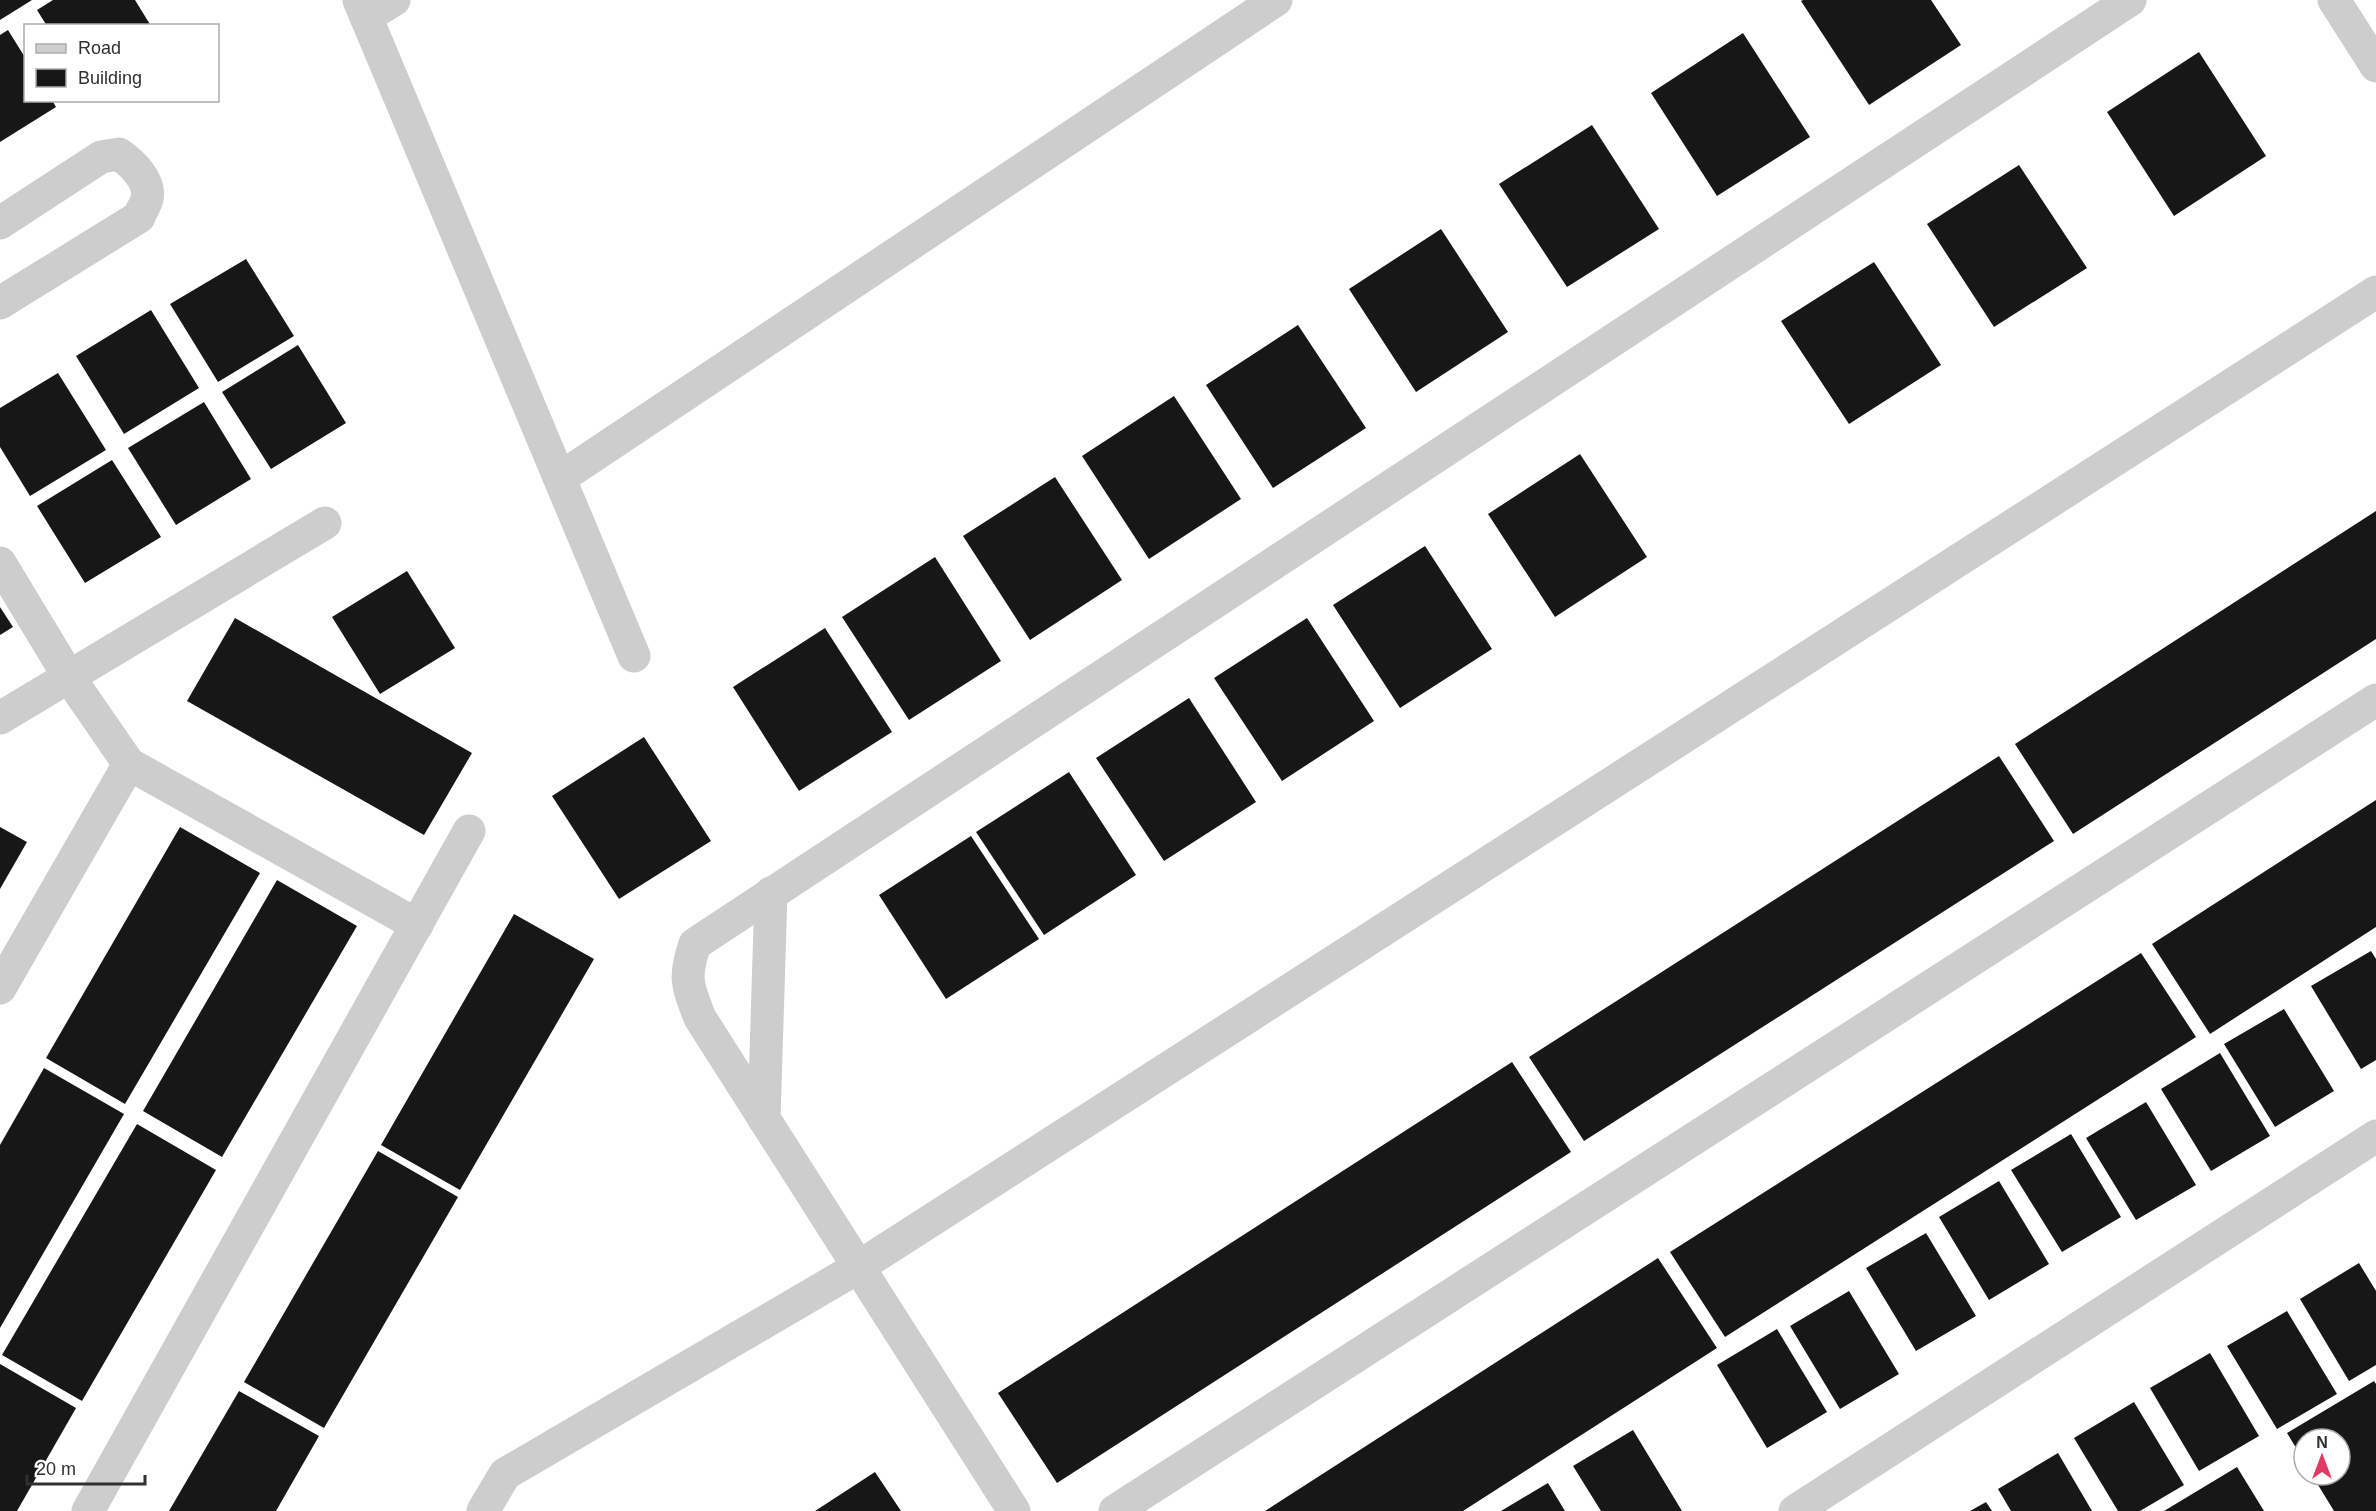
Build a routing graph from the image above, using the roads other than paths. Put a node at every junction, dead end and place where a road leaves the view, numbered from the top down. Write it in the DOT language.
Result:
graph roads {
  1 [pos="394,0"];
  2 [pos="1276,0"];
  3 [pos="2130,0"];
  4 [pos="2334,0"];
  5 [pos="362,8"];
  6 [pos="2376,66"];
  7 [pos="0,223"];
  8 [pos="2376,292"];
  9 [pos="0,303"];
  10 [pos="560,478"];
  11 [pos="325,523"];
  12 [pos="0,563"];
  13 [pos="634,656"];
  14 [pos="69,677"];
  15 [pos="2376,700"];
  16 [pos="0,718"];
  17 [pos="129,764"];
  18 [pos="470,831"];
  19 [pos="771,893"];
  20 [pos="417,925"];
  21 [pos="0,988"];
  22 [pos="764,1119"];
  23 [pos="2376,1136"];
  24 [pos="857,1268"];
  25 [pos="88,1511"];
  26 [pos="483,1511"];
  27 [pos="1014,1511"];
  28 [pos="1115,1511"];
  29 [pos="1795,1511"];
  1 -- 5 [label="street"];
  2 -- 10 [label="street"];
  3 -- 19 [label="street"];
  4 -- 6 [label="street"];
  5 -- 10 [label="street"];
  7 -- 9 [label="street"];
  8 -- 24 [label="street"];
  10 -- 13 [label="street"];
  11 -- 14 [label="street"];
  12 -- 14 [label="street"];
  14 -- 16 [label="street"];
  14 -- 17 [label="street"];
  15 -- 28 [label="street"];
  17 -- 20 [label="street"];
  17 -- 21 [label="street"];
  18 -- 20 [label="street"];
  19 -- 22 [label="street"];
  19 -- 22 [label="street"];
  20 -- 25 [label="street"];
  22 -- 24 [label="street"];
  23 -- 29 [label="street"];
  24 -- 26 [label="street"];
  24 -- 27 [label="street"];
}
